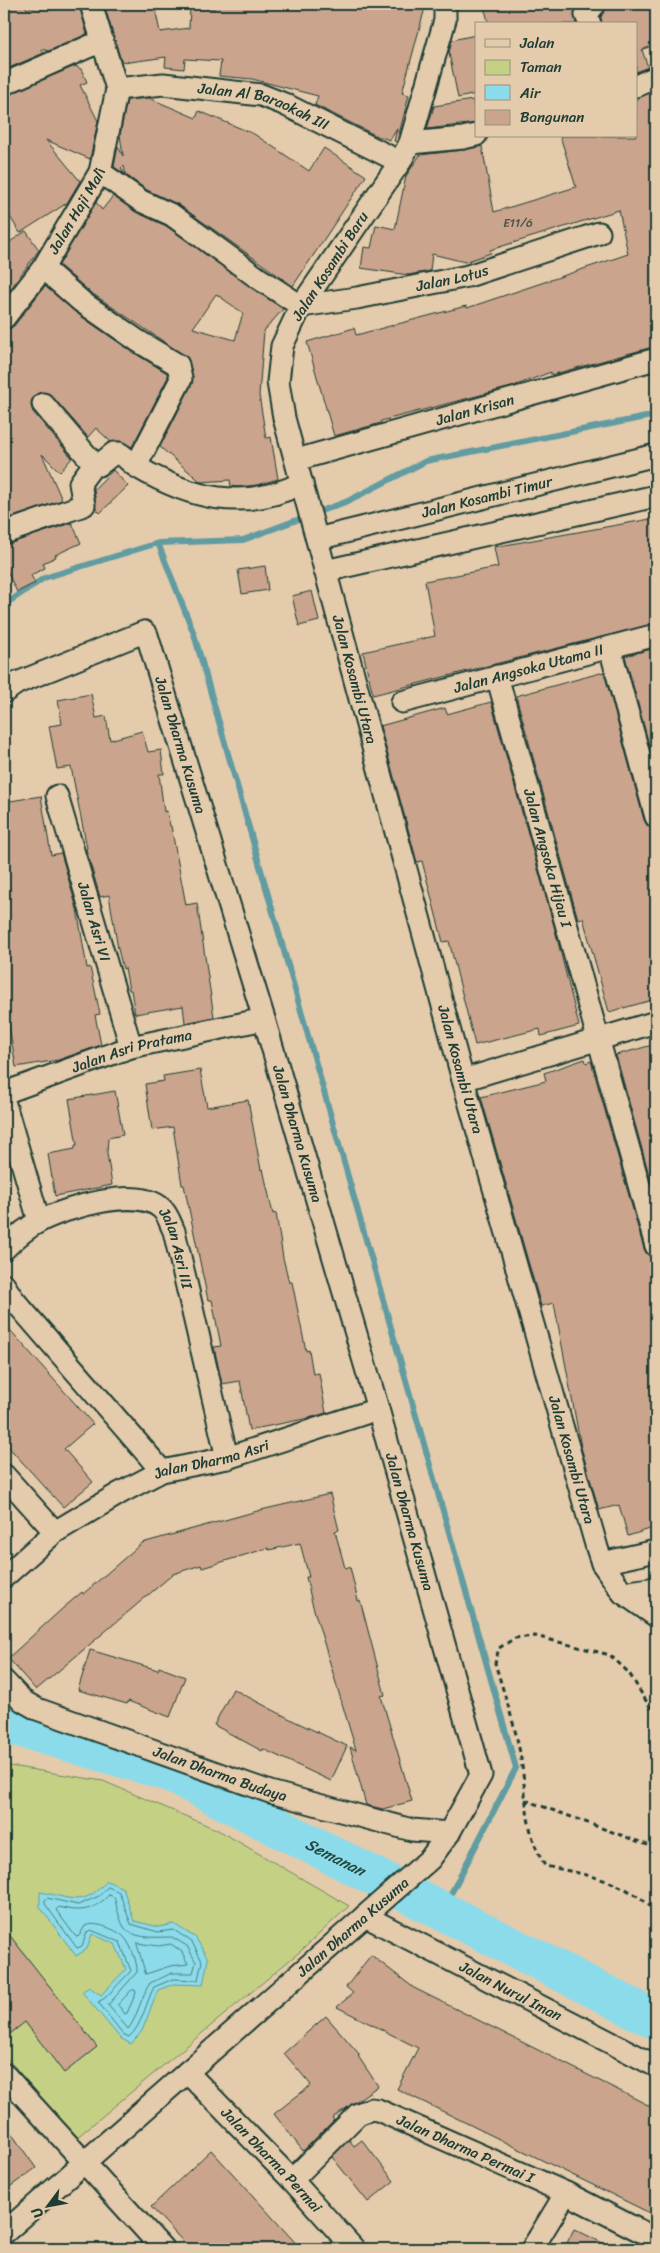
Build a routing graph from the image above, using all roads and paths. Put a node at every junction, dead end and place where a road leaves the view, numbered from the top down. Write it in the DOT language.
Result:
graph roads {
  1 [pos="91,4"];
  2 [pos="445,4"];
  3 [pos="595,4"];
  4 [pos="589,22"];
  5 [pos="103,43"];
  6 [pos="656,77"];
  7 [pos="4,84"];
  8 [pos="638,85"];
  9 [pos="117,89"];
  10 [pos="475,135"];
  11 [pos="410,143"];
  12 [pos="400,162"];
  13 [pos="100,172"];
  14 [pos="599,232"];
  15 [pos="42,268"];
  16 [pos="301,306"];
  17 [pos="4,318"];
  18 [pos="656,360"];
  19 [pos="43,404"];
  20 [pos="656,455"];
  21 [pos="296,460"];
  22 [pos="94,464"];
  23 [pos="136,466"];
  24 [pos="303,487"];
  25 [pos="656,496"];
  26 [pos="4,533"];
  27 [pos="316,533"];
  28 [pos="325,571"];
  29 [pos="656,635"];
  30 [pos="610,648"];
  31 [pos="496,676"];
  32 [pos="4,692"];
  33 [pos="402,702"];
  34 [pos="57,796"];
  35 [pos="656,817"];
  36 [pos="264,1019"];
  37 [pos="656,1022"];
  38 [pos="599,1039"];
  39 [pos="131,1047"];
  40 [pos="463,1080"];
  41 [pos="4,1093"];
  42 [pos="4,1101"];
  43 [pos="39,1222"];
  44 [pos="656,1246"];
  45 [pos="4,1249"];
  46 [pos="4,1285"];
  47 [pos="378,1409"];
  48 [pos="227,1458"];
  49 [pos="162,1471"];
  50 [pos="4,1474"];
  51 [pos="55,1532"];
  52 [pos="656,1551"];
  53 [pos="602,1563"];
  54 [pos="4,1576"];
  55 [pos="656,1588"];
  56 [pos="623,1593"];
  57 [pos="656,1616"];
  58 [pos="4,1681"];
  59 [pos="656,1717"];
  60 [pos="525,1800"];
  61 [pos="449,1833"];
  62 [pos="656,1848"];
  63 [pos="656,1912"];
  64 [pos="369,1913"];
  65 [pos="656,2066"];
  66 [pos="187,2072"];
  67 [pos="4,2074"];
  68 [pos="84,2163"];
  69 [pos="292,2180"];
  70 [pos="566,2193"];
  71 [pos="4,2233"];
  72 [pos="656,2239"];
  73 [pos="163,2249"];
  74 [pos="354,2249"];
  75 [pos="532,2249"];
  1 -- 5 [label="street"];
  2 -- 11 [label="street, Jalan Kosambi Baru"];
  3 -- 4 [label="street"];
  5 -- 7 [label="street"];
  5 -- 9 [label="street"];
  6 -- 8 [label="street"];
  9 -- 12 [label="street, Jalan Al Baraokah III"];
  9 -- 13 [label="street, Jalan Haji Mali"];
  10 -- 11 [label="street"];
  11 -- 12 [label="street, Jalan Kosambi Baru"];
  12 -- 16 [label="street, Jalan Kosambi Baru"];
  13 -- 15 [label="street, Jalan Haji Mali"];
  13 -- 16 [label="street"];
  14 -- 16 [label="street, Jalan Lotus"];
  15 -- 17 [label="street, Jalan Haji Mali"];
  15 -- 23 [label="street"];
  16 -- 21 [label="street, Jalan Kosambi Baru"];
  18 -- 21 [label="street, Jalan Krisan"];
  19 -- 22 [label="street"];
  20 -- 27 [label="street, Jalan Kosambi Timur"];
  21 -- 24 [label="street, Jalan Kosambi Baru"];
  22 -- 23 [label="street"];
  22 -- 26 [label="street"];
  23 -- 24 [label="street"];
  24 -- 27 [label="street, Jalan Kosambi Baru"];
  25 -- 28 [label="street"];
  27 -- 28 [label="street, Jalan Kosambi Utara"];
  28 -- 40 [label="street, Jalan Kosambi Utara"];
  29 -- 30 [label="street, Jalan Angsoka Utama II"];
  30 -- 31 [label="street, Jalan Angsoka Utama II"];
  30 -- 35 [label="street"];
  31 -- 33 [label="street, Jalan Angsoka Utama II"];
  31 -- 38 [label="street, Jalan Angsoka Hijau I"];
  32 -- 36 [label="street, Jalan Dharma Kusuma"];
  34 -- 39 [label="street, Jalan Asri VI"];
  36 -- 39 [label="street, Jalan Asri Pratama"];
  36 -- 47 [label="street, Jalan Dharma Kusuma"];
  37 -- 38 [label="street"];
  38 -- 40 [label="street"];
  38 -- 44 [label="street, Jalan Angsoka Hijau I"];
  39 -- 41 [label="street, Jalan Asri Pratama"];
  40 -- 53 [label="street, Jalan Kosambi Utara"];
  42 -- 43 [label="street"];
  43 -- 45 [label="street, Jalan Asri III"];
  43 -- 48 [label="street, Jalan Asri III"];
  46 -- 49 [label="street"];
  47 -- 48 [label="street, Jalan Dharma Asri"];
  47 -- 61 [label="street, Jalan Dharma Kusuma"];
  48 -- 49 [label="street, Jalan Dharma Asri"];
  49 -- 51 [label="street, Jalan Dharma Asri"];
  50 -- 51 [label="street"];
  51 -- 54 [label="street, Jalan Dharma Asri"];
  52 -- 53 [label="street"];
  53 -- 56 [label="street, Jalan Kosambi Utara"];
  55 -- 56 [label="street"];
  56 -- 57 [label="street"];
  58 -- 61 [label="street, Jalan Dharma Budaya"];
  59 -- 60 [label="path"];
  60 -- 62 [label="path"];
  60 -- 63 [label="path"];
  61 -- 64 [label="street, Jalan Dharma Kusuma"];
  64 -- 65 [label="street, Jalan Nurul Iman"];
  64 -- 66 [label="street, Jalan Dharma Kusuma"];
  66 -- 68 [label="street, Jalan Dharma Kusuma"];
  66 -- 69 [label="street, Jalan Dharma Permai"];
  67 -- 68 [label="street"];
  68 -- 71 [label="street, Jalan Dharma Kusuma"];
  68 -- 73 [label="street"];
  69 -- 70 [label="street, Jalan Dharma Permai I"];
  69 -- 74 [label="street, Jalan Dharma Permai"];
  70 -- 72 [label="street, Jalan Dharma Permai I"];
  70 -- 75 [label="street"];
}
